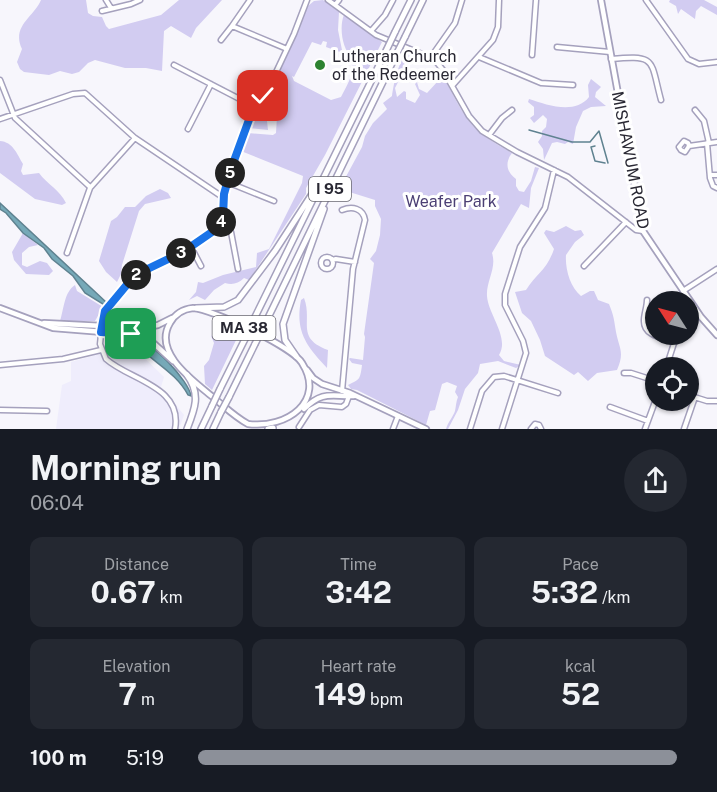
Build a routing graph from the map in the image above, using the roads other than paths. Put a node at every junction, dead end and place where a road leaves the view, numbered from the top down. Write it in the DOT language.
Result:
graph roads {
  1 [pos="106,0"];
  2 [pos="140,0"];
  3 [pos="250,0"];
  4 [pos="307,0"];
  5 [pos="328,0"];
  6 [pos="339,0"];
  7 [pos="393,0"];
  8 [pos="411,0"];
  9 [pos="423,0"];
  10 [pos="462,0"];
  11 [pos="499,0"];
  12 [pos="536,0"];
  13 [pos="601,0"];
  14 [pos="646,0"];
  15 [pos="335,5"];
  16 [pos="111,8"];
  17 [pos="102,11"];
  18 [pos="232,26"];
  19 [pos="371,32"];
  20 [pos="221,40"];
  21 [pos="557,47"];
  22 [pos="287,50"];
  23 [pos="610,52"];
  24 [pos="532,55"];
  25 [pos="431,57"];
  26 [pos="479,57"];
  27 [pos="611,59"];
  28 [pos="717,62"];
  29 [pos="174,64"];
  30 [pos="0,80"];
  31 [pos="211,84"];
  32 [pos="573,85"];
  33 [pos="452,86"];
  34 [pos="662,100"];
  35 [pos="255,107"];
  36 [pos="513,110"];
  37 [pos="695,110"];
  38 [pos="13,115"];
  39 [pos="0,119"];
  40 [pos="188,129"];
  41 [pos="489,135"];
  42 [pos="135,138"];
  43 [pos="717,142"];
  44 [pos="708,143"];
  45 [pos="690,146"];
  46 [pos="554,170"];
  47 [pos="326,173"];
  48 [pos="338,175"];
  49 [pos="710,175"];
  50 [pos="717,176"];
  51 [pos="227,182"];
  52 [pos="90,187"];
  53 [pos="717,188"];
  54 [pos="224,198"];
  55 [pos="274,201"];
  56 [pos="342,210"];
  57 [pos="222,220"];
  58 [pos="626,222"];
  59 [pos="643,231"];
  60 [pos="191,247"];
  61 [pos="66,253"];
  62 [pos="332,260"];
  63 [pos="355,262"];
  64 [pos="201,266"];
  65 [pos="584,266"];
  66 [pos="238,268"];
  67 [pos="717,268"];
  68 [pos="683,291"];
  69 [pos="0,308"];
  70 [pos="196,308"];
  71 [pos="179,313"];
  72 [pos="699,316"];
  73 [pos="36,322"];
  74 [pos="101,325"];
  75 [pos="101,332"];
  76 [pos="717,335"];
  77 [pos="101,350"];
  78 [pos="296,356"];
  79 [pos="0,365"];
  80 [pos="304,365"];
  81 [pos="181,368"];
  82 [pos="624,373"];
  83 [pos="188,375"];
  84 [pos="645,377"];
  85 [pos="518,381"];
  86 [pos="342,393"];
  87 [pos="558,393"];
  88 [pos="351,395"];
  89 [pos="699,398"];
  90 [pos="717,401"];
  91 [pos="610,407"];
  92 [pos="0,410"];
  93 [pos="47,411"];
  94 [pos="652,411"];
  95 [pos="690,411"];
  96 [pos="298,415"];
  97 [pos="398,416"];
  98 [pos="648,421"];
  99 [pos="299,427"];
  100 [pos="175,429"];
  101 [pos="187,429"];
  102 [pos="201,429"];
  103 [pos="213,429"];
  104 [pos="270,429"];
  105 [pos="393,429"];
  106 [pos="426,429"];
  107 [pos="470,429"];
  108 [pos="502,429"];
  109 [pos="531,429"];
  110 [pos="541,429"];
  111 [pos="645,429"];
  112 [pos="684,429"];
  1 -- 16 [label="street"];
  2 -- 16 [label="street"];
  3 -- 18 [label="street"];
  4 -- 22 [label="street"];
  5 -- 15 [label="street"];
  6 -- 15 [label="street"];
  7 -- 19 [label="street"];
  8 -- 47 [label="highway, I 95, bridge"];
  9 -- 48 [label="highway, I 95, bridge"];
  10 -- 25 [label="street"];
  11 -- 26 [label="street"];
  12 -- 24 [label="street"];
  13 -- 23 [label="main road, MISHAWUM ROAD"];
  14 -- 28 [label="street"];
  15 -- 19 [label="street"];
  16 -- 17 [label="street"];
  18 -- 20 [label="street"];
  18 -- 22 [label="street"];
  19 -- 25 [label="street"];
  21 -- 23 [label="street"];
  22 -- 35 [label="street"];
  23 -- 27 [label="main road, MISHAWUM ROAD"];
  25 -- 33 [label="street"];
  26 -- 32 [label="street"];
  26 -- 33 [label="street"];
  27 -- 34 [label="street"];
  27 -- 59 [label="main road, MISHAWUM ROAD"];
  29 -- 31 [label="street"];
  30 -- 38 [label="street"];
  31 -- 35 [label="street"];
  31 -- 40 [label="street"];
  33 -- 41 [label="street"];
  35 -- 51 [label="street"];
  36 -- 41 [label="street"];
  37 -- 44 [label="street"];
  38 -- 39 [label="street"];
  38 -- 42 [label="street"];
  38 -- 52 [label="street"];
  41 -- 46 [label="street"];
  42 -- 52 [label="street"];
  42 -- 54 [label="street"];
  43 -- 44 [label="street"];
  44 -- 45 [label="street"];
  44 -- 49 [label="street"];
  46 -- 58 [label="street"];
  46 -- 85 [label="street"];
  47 -- 70 [label="highway"];
  47 -- 102 [label="highway, I 95, bridge"];
  48 -- 78 [label="highway"];
  48 -- 103 [label="highway, I 95, bridge"];
  49 -- 50 [label="street"];
  49 -- 53 [label="street"];
  51 -- 54 [label="street"];
  51 -- 55 [label="street"];
  52 -- 61 [label="street"];
  54 -- 57 [label="street"];
  56 -- 63 [label="street"];
  57 -- 60 [label="street"];
  57 -- 66 [label="street"];
  58 -- 59 [label="street"];
  58 -- 65 [label="street"];
  59 -- 68 [label="main road, MISHAWUM ROAD"];
  60 -- 64 [label="street"];
  60 -- 74 [label="street"];
  62 -- 63 [label="street"];
  63 -- 86 [label="street"];
  67 -- 68 [label="street"];
  69 -- 73 [label="main road, MA 38"];
  70 -- 71 [label="main road, MA 38"];
  70 -- 78 [label="main road, MA 38"];
  71 -- 74 [label="main road, MA 38"];
  71 -- 81 [label="main road"];
  72 -- 76 [label="main road, MISHAWUM ROAD"];
  73 -- 74 [label="main road, MA 38"];
  73 -- 75 [label="main road, MA 38"];
  74 -- 75 [label="street"];
  75 -- 77 [label="street"];
  75 -- 81 [label="main road, MA 38"];
  77 -- 79 [label="street"];
  77 -- 100 [label="street"];
  78 -- 80 [label="main road, MA 38"];
  80 -- 86 [label="main road, MA 38"];
  80 -- 96 [label="main road"];
  81 -- 83 [label="main road, MA 38"];
  82 -- 84 [label="street"];
  83 -- 101 [label="highway"];
  83 -- 104 [label="main road, MA 38"];
  85 -- 87 [label="street"];
  85 -- 107 [label="street"];
  85 -- 108 [label="street"];
  86 -- 88 [label="main road, MA 38"];
  86 -- 96 [label="main road, MA 38"];
  88 -- 97 [label="main road, MA 38"];
  88 -- 99 [label="street"];
  89 -- 90 [label="street"];
  91 -- 98 [label="street"];
  92 -- 93 [label="street"];
  94 -- 98 [label="street"];
  95 -- 112 [label="street"];
  96 -- 104 [label="main road, MA 38"];
  97 -- 105 [label="street"];
  97 -- 106 [label="main road, MA 38"];
  98 -- 111 [label="street"];
  109 -- 110 [label="street"];
}
